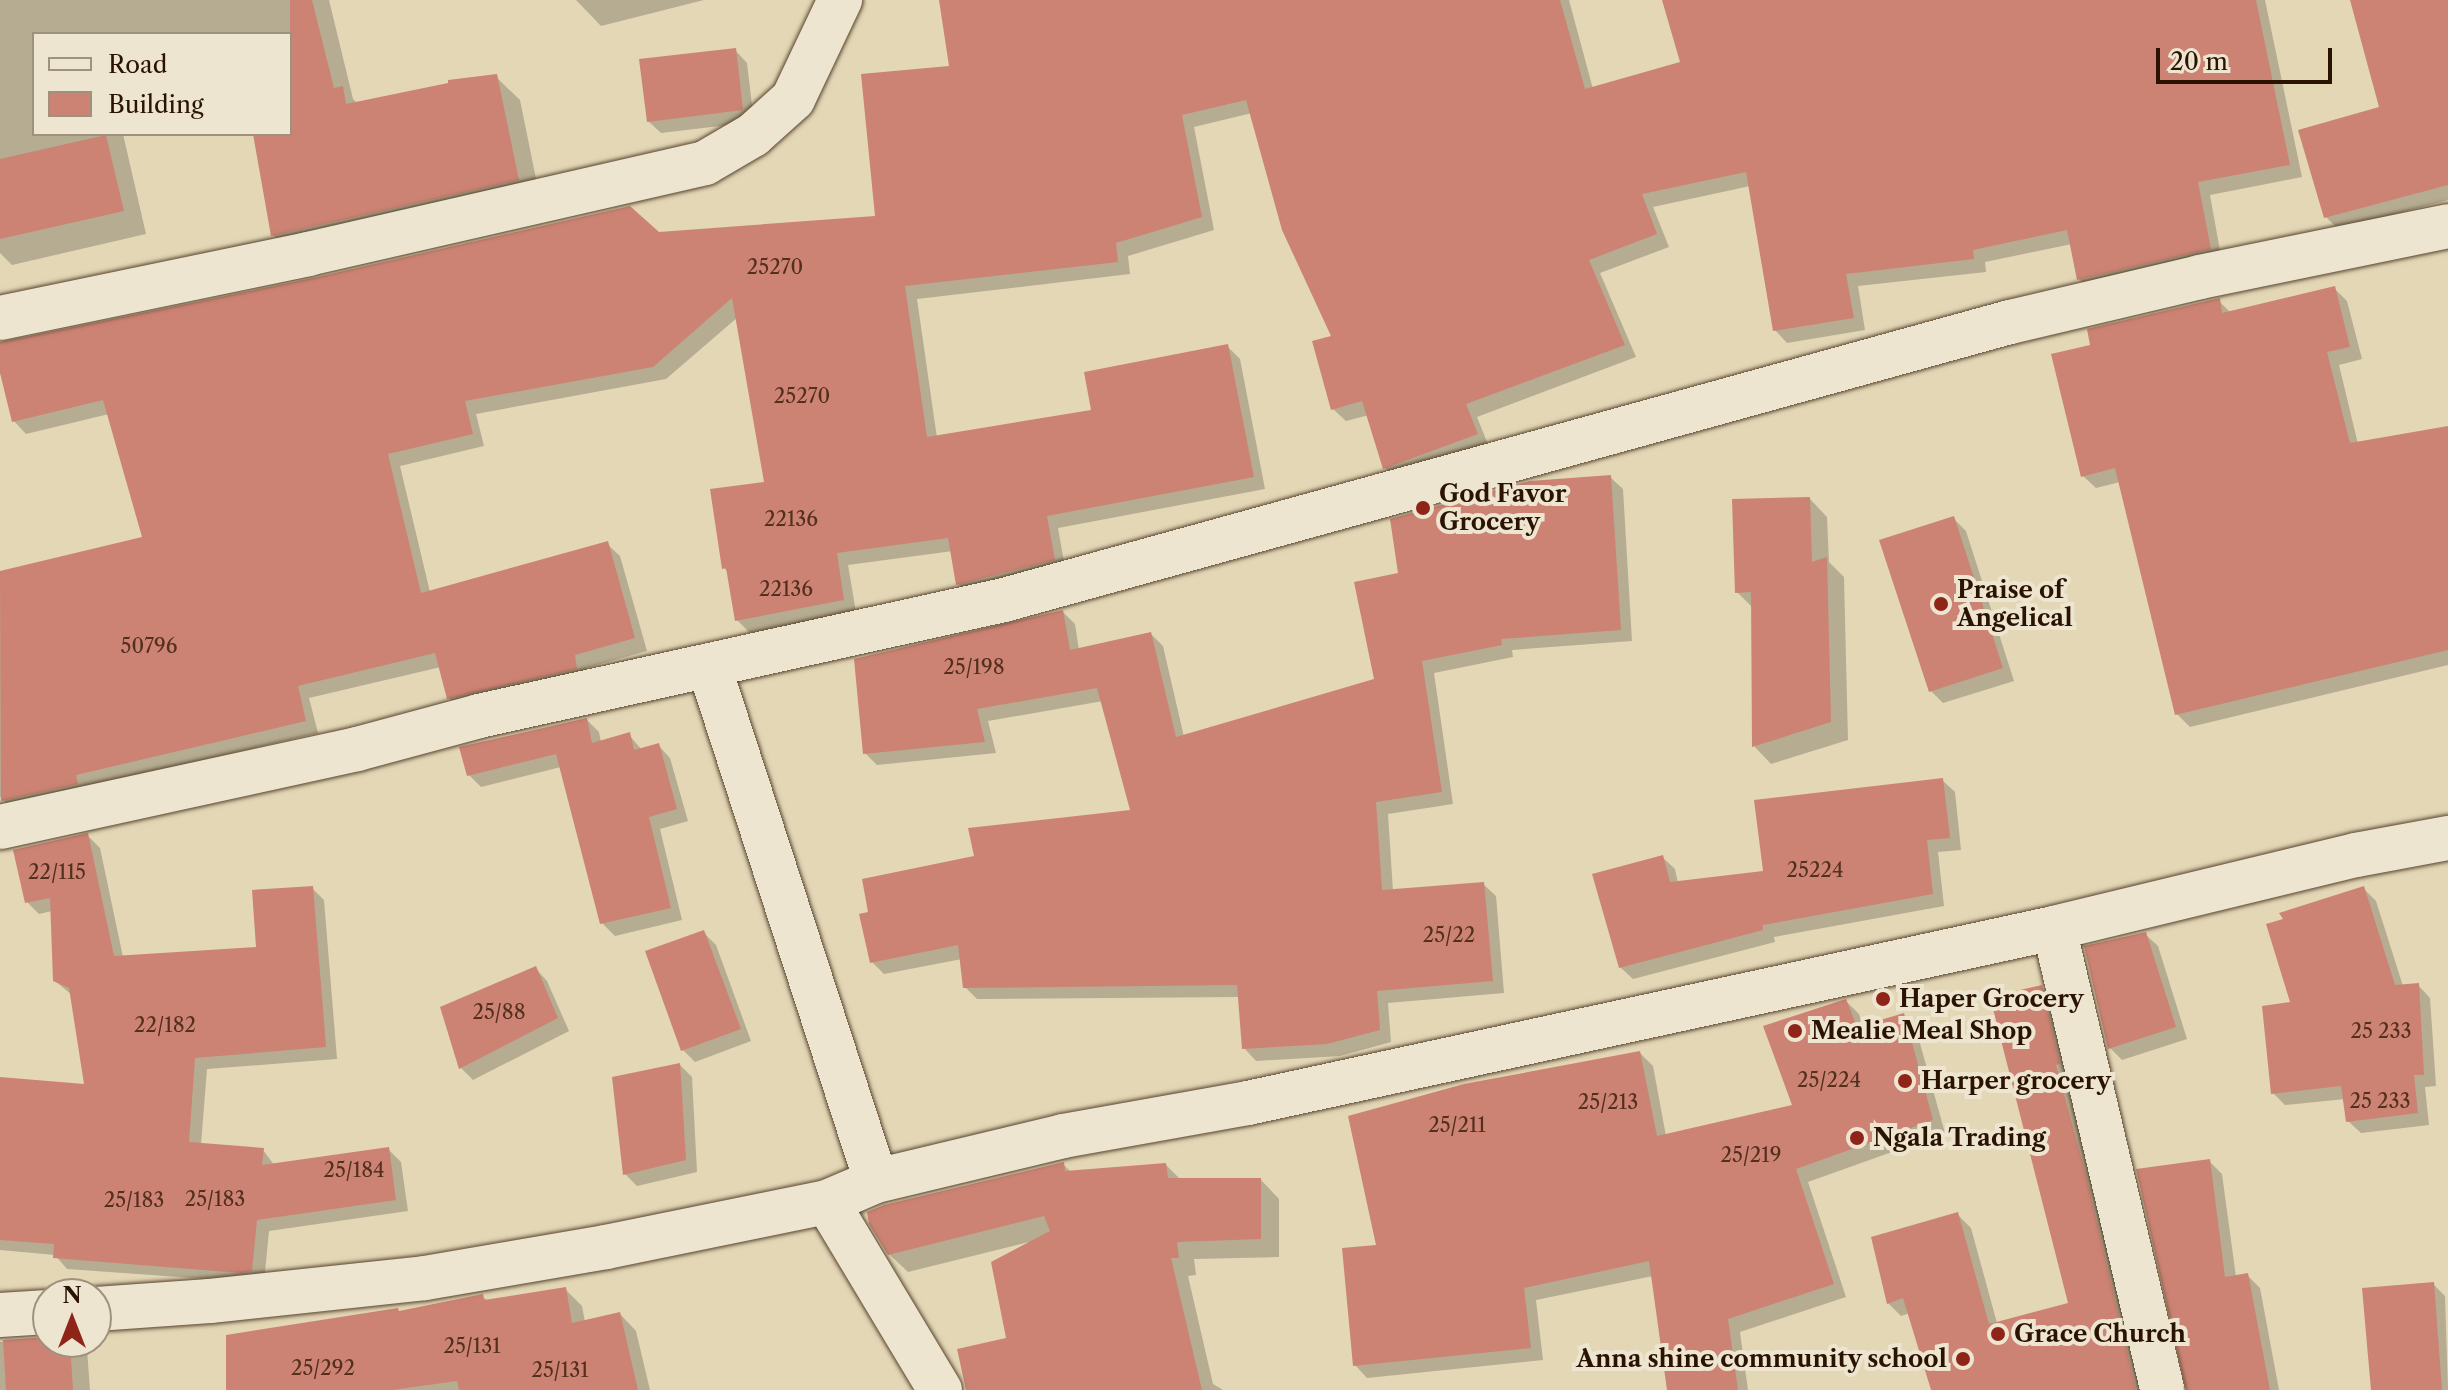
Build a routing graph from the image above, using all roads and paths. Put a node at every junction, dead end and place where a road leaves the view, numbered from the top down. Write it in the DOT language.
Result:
graph roads {
  1 [pos="840,0"];
  2 [pos="2448,226"];
  3 [pos="0,318"];
  4 [pos="709,666"];
  5 [pos="0,827"];
  6 [pos="2448,838"];
  7 [pos="2054,928"];
  8 [pos="876,1181"];
  9 [pos="827,1202"];
  10 [pos="112,1308"];
  11 [pos="32,1313"];
  12 [pos="0,1315"];
  13 [pos="940,1390"];
  14 [pos="2162,1390"];
  1 -- 3 [label="street"];
  2 -- 4 [label="street"];
  4 -- 5 [label="street"];
  4 -- 8 [label="street"];
  6 -- 7 [label="street"];
  7 -- 8 [label="street"];
  7 -- 14 [label="street"];
  8 -- 9 [label="street"];
  9 -- 10 [label="street"];
  9 -- 13 [label="street"];
  11 -- 12 [label="street"];
}
